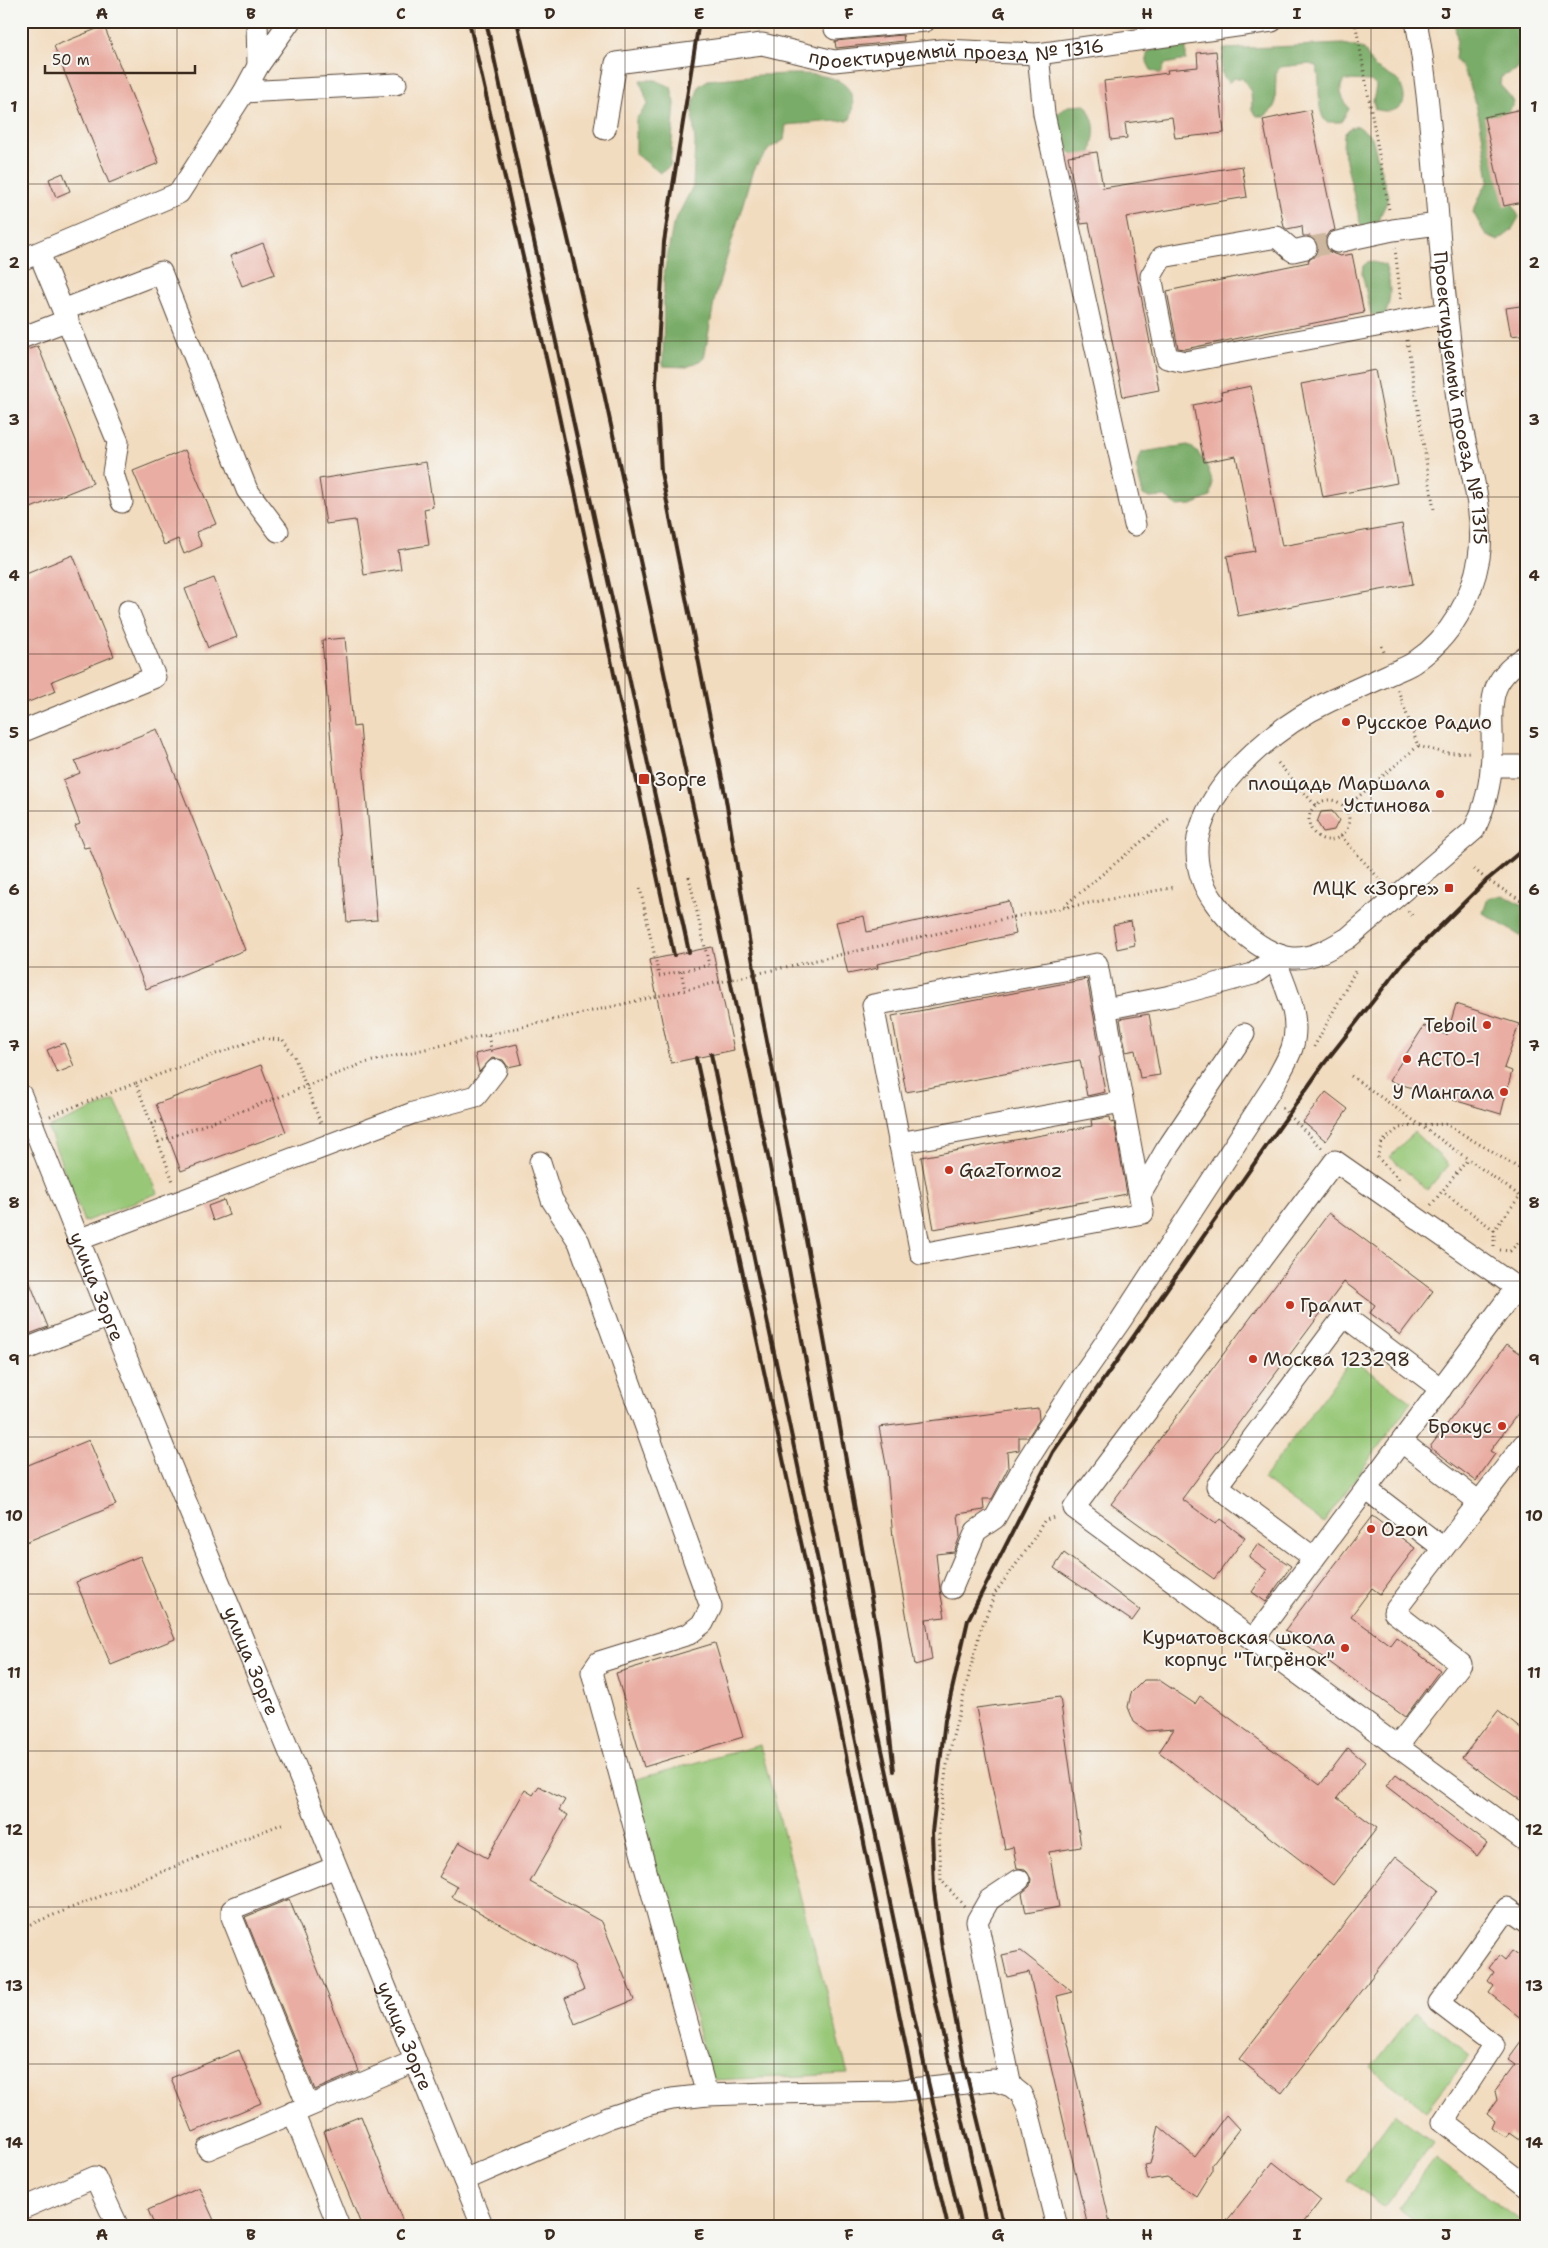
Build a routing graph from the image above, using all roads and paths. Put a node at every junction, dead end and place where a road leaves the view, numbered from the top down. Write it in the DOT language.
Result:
graph roads {
  1 [pos="258,21"];
  2 [pos="290,21"];
  3 [pos="925,21"];
  4 [pos="1272,21"];
  5 [pos="1355,21"];
  6 [pos="1416,21"];
  7 [pos="835,29"];
  8 [pos="1038,54"];
  9 [pos="258,66"];
  10 [pos="396,84"];
  11 [pos="244,92"];
  12 [pos="605,129"];
  13 [pos="1438,224"];
  14 [pos="1393,230"];
  15 [pos="1337,242"];
  16 [pos="1306,248"];
  17 [pos="30,257"];
  18 [pos="1446,313"];
  19 [pos="65,315"];
  20 [pos="1404,322"];
  21 [pos="21,338"];
  22 [pos="122,502"];
  23 [pos="1434,510"];
  24 [pos="1135,525"];
  25 [pos="278,531"];
  26 [pos="128,611"];
  27 [pos="1382,646"];
  28 [pos="1384,652"];
  29 [pos="1527,655"];
  30 [pos="1396,685"];
  31 [pos="21,732"];
  32 [pos="1418,746"];
  33 [pos="1486,758"];
  34 [pos="1278,763"];
  35 [pos="1527,766"];
  36 [pos="1315,805"];
  37 [pos="1345,808"];
  38 [pos="1171,817"];
  39 [pos="1341,836"];
  40 [pos="1474,869"];
  41 [pos="690,877"];
  42 [pos="1176,887"];
  43 [pos="640,888"];
  44 [pos="1396,898"];
  45 [pos="1527,904"];
  46 [pos="1064,907"];
  47 [pos="1414,918"];
  48 [pos="1277,957"];
  49 [pos="1357,968"];
  50 [pos="681,971"];
  51 [pos="685,990"];
  52 [pos="1105,1009"];
  53 [pos="1244,1034"];
  54 [pos="1310,1055"];
  55 [pos="496,1070"];
  56 [pos="1350,1076"];
  57 [pos="136,1083"];
  58 [pos="1287,1099"];
  59 [pos="22,1102"];
  60 [pos="1122,1102"];
  61 [pos="46,1117"];
  62 [pos="162,1120"];
  63 [pos="151,1124"];
  64 [pos="1419,1125"];
  65 [pos="158,1142"];
  66 [pos="899,1143"];
  67 [pos="329,1145"];
  68 [pos="1130,1145"];
  69 [pos="1166,1150"];
  70 [pos="1468,1158"];
  71 [pos="1335,1161"];
  72 [pos="540,1162"];
  73 [pos="1527,1173"];
  74 [pos="1406,1184"];
  75 [pos="1442,1191"];
  76 [pos="1140,1195"];
  77 [pos="1426,1198"];
  78 [pos="180,1200"];
  79 [pos="1430,1210"];
  80 [pos="1527,1234"];
  81 [pos="78,1240"];
  82 [pos="1487,1244"];
  83 [pos="1522,1292"];
  84 [pos="108,1316"];
  85 [pos="21,1351"];
  86 [pos="1441,1389"];
  87 [pos="1402,1442"];
  88 [pos="1527,1446"];
  89 [pos="1366,1489"];
  90 [pos="1479,1502"];
  91 [pos="1074,1508"];
  92 [pos="1443,1548"];
  93 [pos="1314,1558"];
  94 [pos="952,1588"];
  95 [pos="1253,1640"];
  96 [pos="1397,1747"];
  97 [pos="284,1823"];
  98 [pos="1527,1842"];
  99 [pos="336,1867"];
  100 [pos="1019,1880"];
  101 [pos="977,1921"];
  102 [pos="1527,1922"];
  103 [pos="21,1928"];
  104 [pos="415,2062"];
  105 [pos="1011,2086"];
  106 [pos="707,2095"];
  107 [pos="301,2109"];
  108 [pos="208,2150"];
  109 [pos="464,2180"];
  110 [pos="1527,2187"];
  111 [pos="21,2209"];
  112 [pos="118,2227"];
  113 [pos="339,2227"];
  114 [pos="483,2227"];
  115 [pos="1057,2227"];
  1 -- 9 [label="street"];
  2 -- 9 [label="street"];
  3 -- 7 [label="street"];
  4 -- 8 [label="street, проектируемый проезд № 1316"];
  5 -- 14 [label="path"];
  6 -- 13 [label="street, Проектируемый проезд № 1315"];
  8 -- 12 [label="street, проектируемый проезд № 1316"];
  8 -- 24 [label="street"];
  9 -- 11 [label="street"];
  10 -- 11 [label="street"];
  11 -- 17 [label="street"];
  13 -- 14 [label="street"];
  13 -- 18 [label="street, Проектируемый проезд № 1315"];
  14 -- 15 [label="street"];
  14 -- 20 [label="path"];
  16 -- 20 [label="street"];
  17 -- 19 [label="street"];
  18 -- 20 [label="street"];
  18 -- 48 [label="street, Проектируемый проезд № 1315"];
  19 -- 21 [label="street"];
  19 -- 22 [label="street"];
  19 -- 25 [label="street"];
  20 -- 23 [label="path"];
  26 -- 31 [label="street"];
  27 -- 28 [label="path"];
  29 -- 33 [label="street, Проектируемый проезд № 1315"];
  30 -- 32 [label="path"];
  32 -- 33 [label="path"];
  32 -- 37 [label="path"];
  33 -- 35 [label="street"];
  33 -- 44 [label="street, Проектируемый проезд № 1315"];
  34 -- 36 [label="path"];
  36 -- 37 [label="path"];
  36 -- 39 [label="path"];
  37 -- 39 [label="path"];
  38 -- 46 [label="path"];
  39 -- 44 [label="path"];
  40 -- 45 [label="path"];
  41 -- 50 [label="path, bridge"];
  42 -- 46 [label="path"];
  43 -- 50 [label="path, bridge"];
  44 -- 47 [label="path"];
  44 -- 48 [label="street, Проектируемый проезд № 1315"];
  46 -- 51 [label="path, bridge"];
  48 -- 52 [label="street"];
  48 -- 94 [label="street"];
  49 -- 54 [label="path"];
  50 -- 51 [label="path"];
  51 -- 65 [label="path, bridge"];
  52 -- 60 [label="street"];
  52 -- 66 [label="street"];
  53 -- 69 [label="street"];
  55 -- 67 [label="street"];
  56 -- 64 [label="path"];
  57 -- 61 [label="path"];
  57 -- 63 [label="path"];
  57 -- 67 [label="path"];
  58 -- 71 [label="path"];
  59 -- 81 [label="street, улица Зорге"];
  60 -- 66 [label="street"];
  60 -- 68 [label="street"];
  62 -- 63 [label="path"];
  63 -- 65 [label="path"];
  64 -- 70 [label="path"];
  64 -- 73 [label="path"];
  64 -- 74 [label="path"];
  65 -- 78 [label="path"];
  66 -- 76 [label="street"];
  67 -- 78 [label="street"];
  68 -- 69 [label="street"];
  68 -- 76 [label="street"];
  69 -- 76 [label="street"];
  70 -- 75 [label="path"];
  70 -- 75 [label="path"];
  71 -- 79 [label="street"];
  71 -- 91 [label="street"];
  72 -- 106 [label="street"];
  75 -- 79 [label="path"];
  77 -- 79 [label="path"];
  78 -- 81 [label="street"];
  79 -- 83 [label="street"];
  80 -- 82 [label="path"];
  81 -- 84 [label="street, улица Зорге"];
  83 -- 86 [label="street"];
  84 -- 85 [label="street"];
  84 -- 99 [label="street, улица Зорге"];
  86 -- 87 [label="street"];
  86 -- 93 [label="street"];
  87 -- 89 [label="street"];
  87 -- 90 [label="street"];
  88 -- 90 [label="street"];
  89 -- 92 [label="street"];
  89 -- 93 [label="street"];
  90 -- 92 [label="street"];
  91 -- 95 [label="street"];
  91 -- 101 [label="path"];
  92 -- 96 [label="street"];
  93 -- 95 [label="street"];
  95 -- 96 [label="street"];
  96 -- 98 [label="street"];
  97 -- 103 [label="path"];
  99 -- 104 [label="street, улица Зорге"];
  99 -- 107 [label="street"];
  100 -- 101 [label="street"];
  101 -- 105 [label="street"];
  102 -- 110 [label="street"];
  104 -- 107 [label="street"];
  104 -- 109 [label="street, улица Зорге"];
  105 -- 106 [label="street"];
  105 -- 115 [label="street"];
  106 -- 109 [label="street"];
  107 -- 108 [label="street"];
  107 -- 113 [label="street"];
  109 -- 114 [label="street, улица Зорге"];
  111 -- 112 [label="street"];
}
